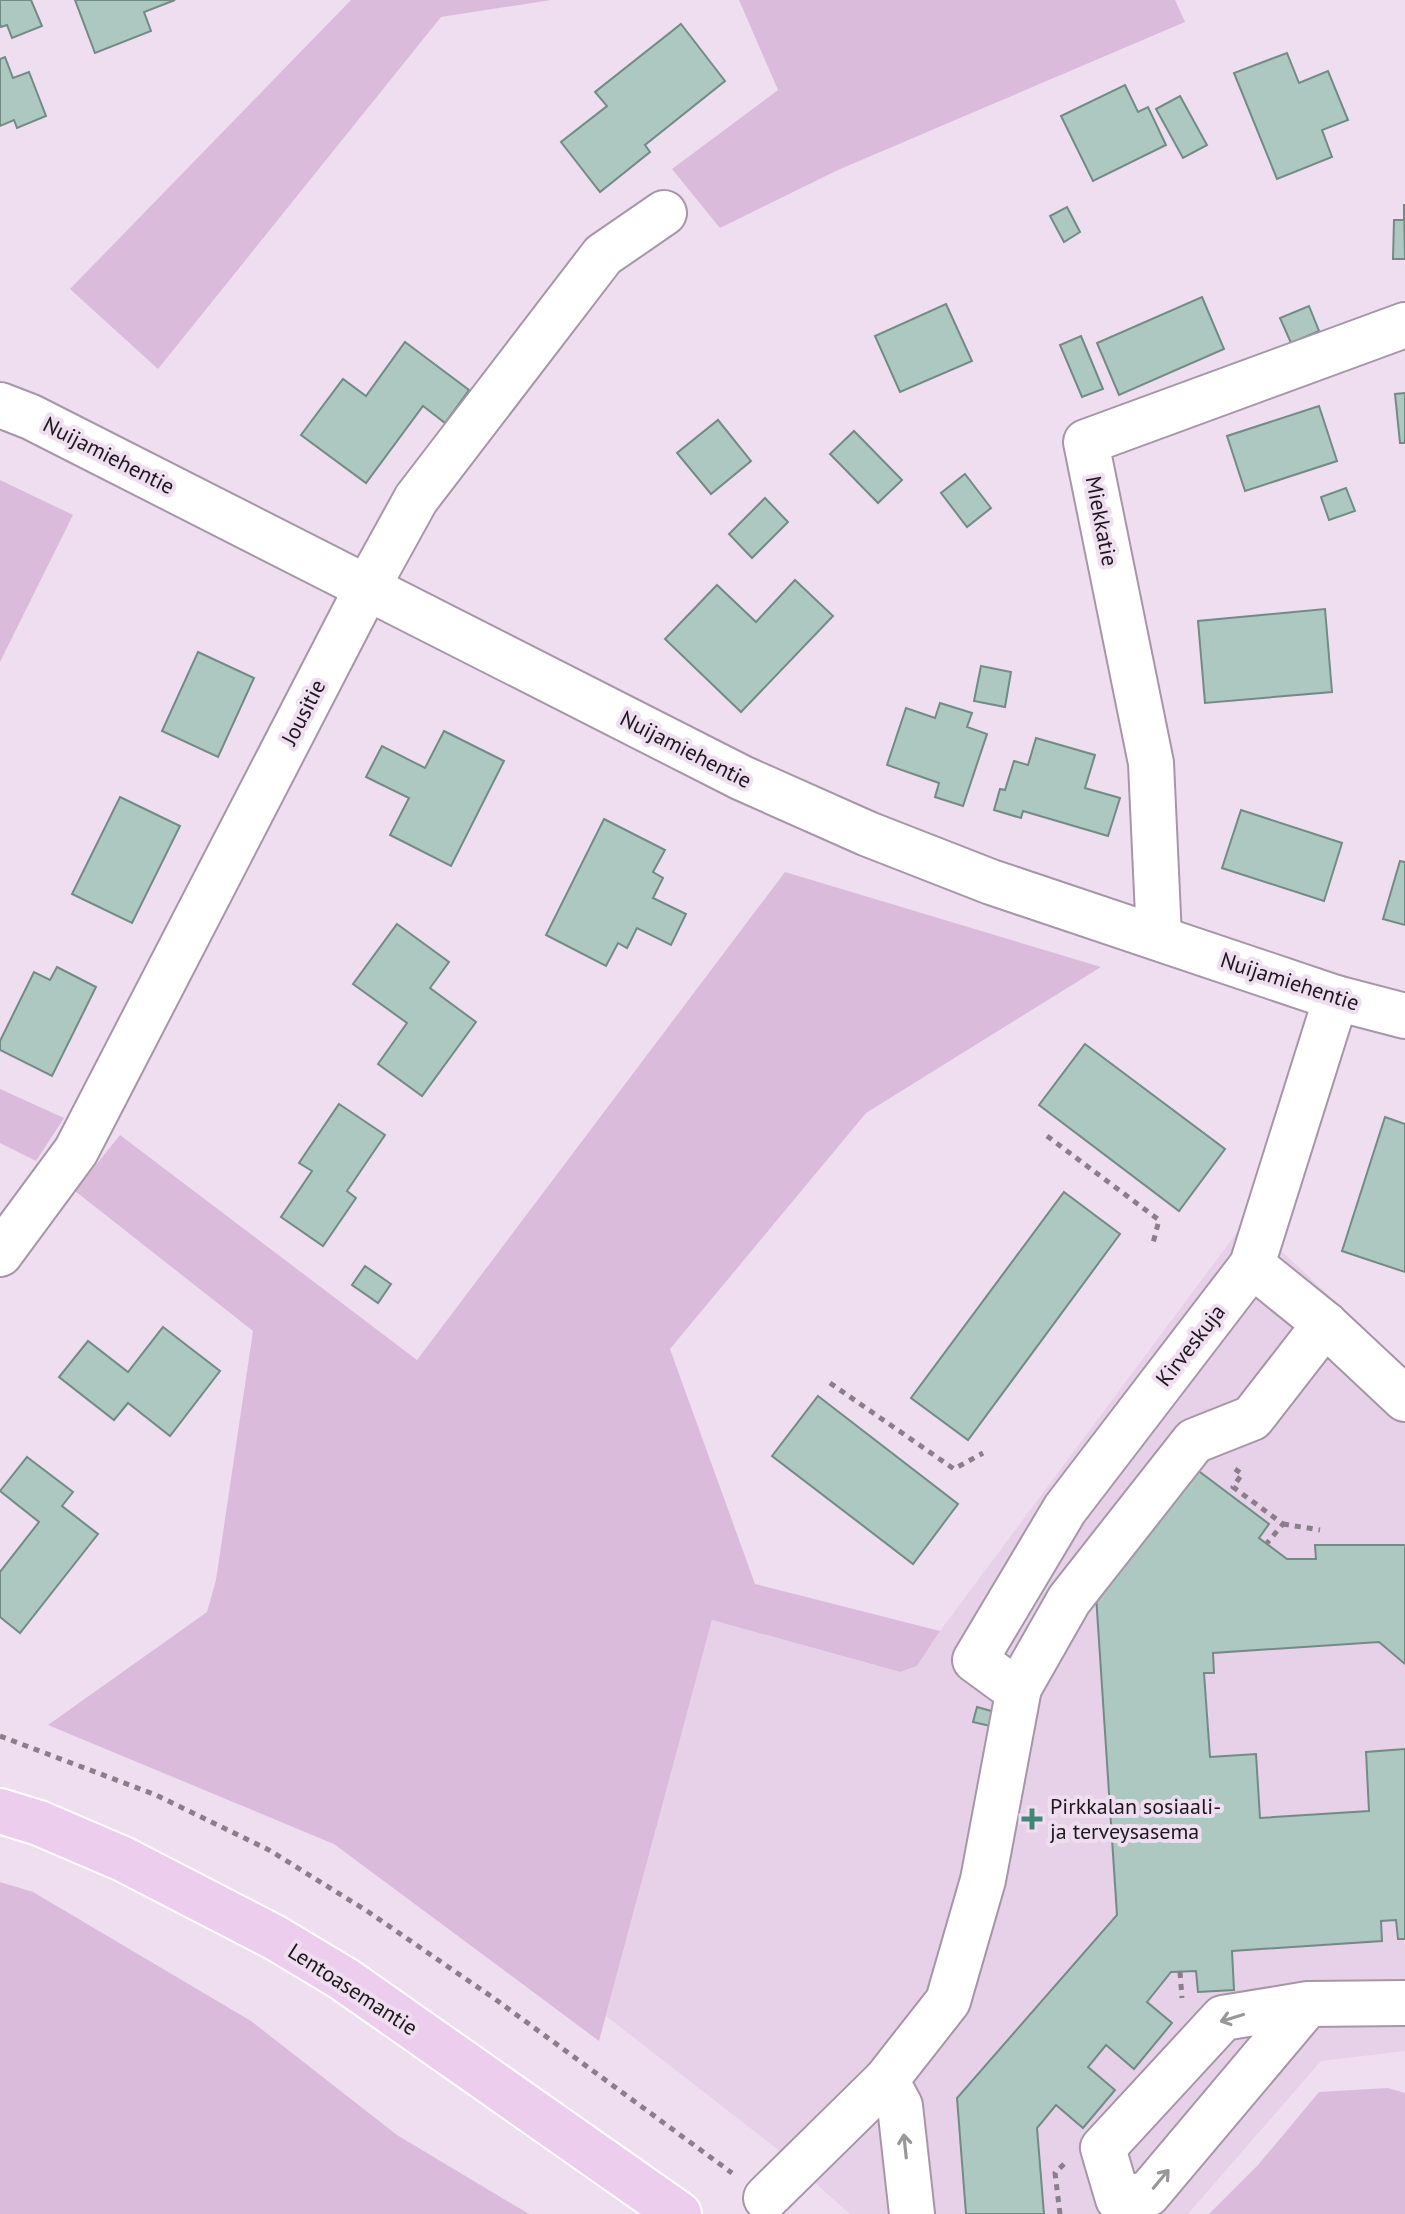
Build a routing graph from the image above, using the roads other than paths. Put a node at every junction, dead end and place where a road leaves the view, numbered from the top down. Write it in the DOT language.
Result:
graph roads {
  1 [pos="664,213"];
  2 [pos="1405,325"];
  3 [pos="0,405"];
  4 [pos="368,586"];
  5 [pos="1159,937"];
  6 [pos="1336,998"];
  7 [pos="1405,1016"];
  8 [pos="0,1254"];
  9 [pos="1252,1265"];
  10 [pos="1325,1324"];
  11 [pos="1405,1399"];
  12 [pos="1019,1688"];
  13 [pos="0,1811"];
  14 [pos="1405,2003"];
  15 [pos="1308,2004"];
  16 [pos="886,2080"];
  17 [pos="766,2198"];
  18 [pos="1119,2206"];
  19 [pos="679,2214"];
  20 [pos="912,2214"];
  1 -- 4 [label="street, Jousitie"];
  2 -- 5 [label="street, Miekkatie"];
  3 -- 4 [label="street, Nuijamiehentie"];
  4 -- 5 [label="street, Nuijamiehentie"];
  4 -- 8 [label="street, Jousitie"];
  5 -- 6 [label="street, Nuijamiehentie"];
  6 -- 7 [label="street, Nuijamiehentie"];
  6 -- 9 [label="street, Kirveskuja"];
  9 -- 10 [label="street"];
  9 -- 12 [label="street, Kirveskuja"];
  10 -- 11 [label="street"];
  10 -- 12 [label="street"];
  12 -- 16 [label="street"];
  13 -- 19 [label="main road, Lentoasemantie"];
  14 -- 15 [label="street"];
  18 -- 15 [label="street, one-way"];
  15 -- 18 [label="street, one-way"];
  16 -- 17 [label="street"];
  20 -- 16 [label="street, one-way"];
}
